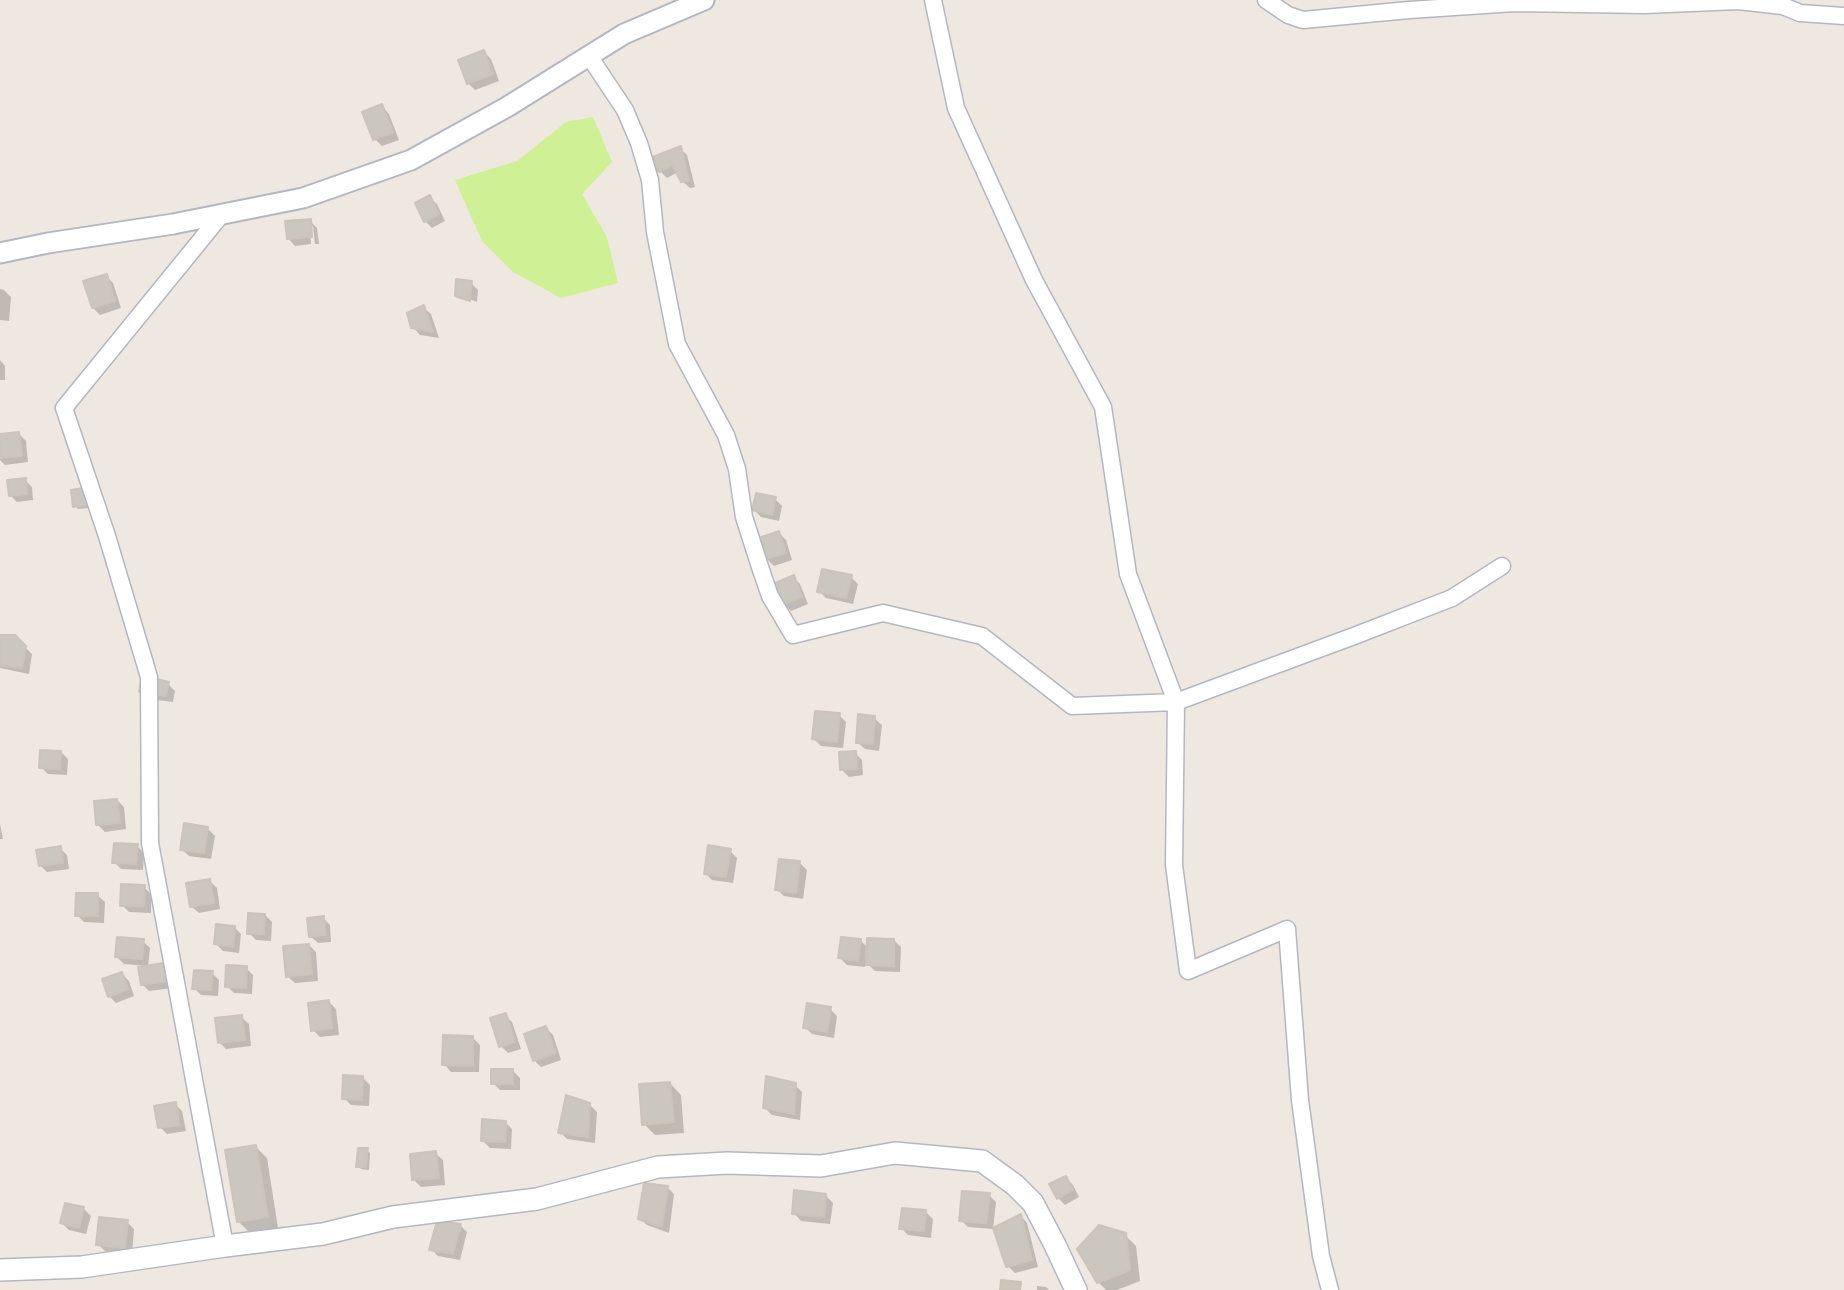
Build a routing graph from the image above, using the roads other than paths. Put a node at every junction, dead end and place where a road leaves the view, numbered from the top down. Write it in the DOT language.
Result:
graph roads {
  1 [pos="704,0"];
  2 [pos="933,0"];
  3 [pos="1266,0"];
  4 [pos="1844,16"];
  5 [pos="589,56"];
  6 [pos="222,214"];
  7 [pos="0,253"];
  8 [pos="1502,566"];
  9 [pos="1176,702"];
  10 [pos="225,1246"];
  11 [pos="0,1270"];
  12 [pos="1076,1290"];
  13 [pos="1330,1290"];
  1 -- 5 [label="street"];
  2 -- 9 [label="street"];
  3 -- 4 [label="street"];
  5 -- 6 [label="street"];
  5 -- 9 [label="street"];
  6 -- 7 [label="street"];
  6 -- 10 [label="street"];
  8 -- 9 [label="street"];
  9 -- 13 [label="street"];
  10 -- 11 [label="main road"];
  10 -- 12 [label="main road"];
}
